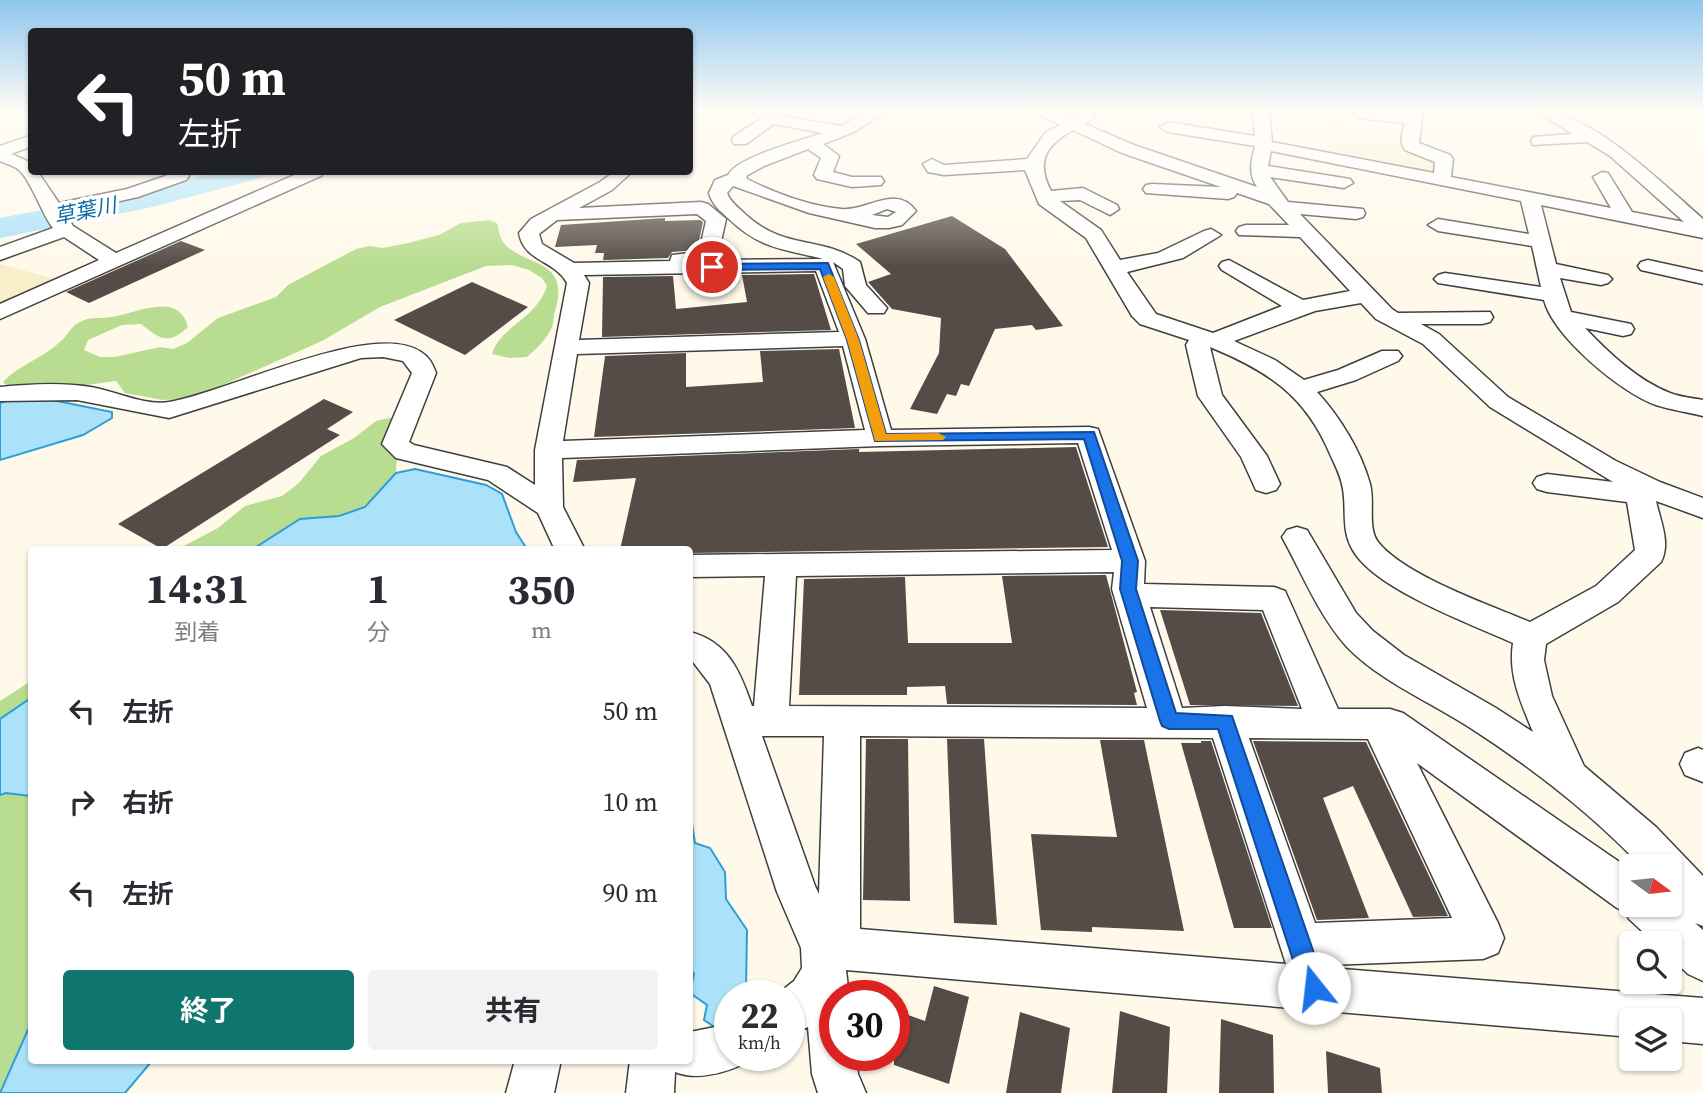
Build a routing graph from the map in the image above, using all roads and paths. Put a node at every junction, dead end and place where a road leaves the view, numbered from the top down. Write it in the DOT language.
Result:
graph roads {
  1 [pos="754,164"];
  2 [pos="827,164"];
  3 [pos="932,164"];
  4 [pos="1034,164"];
  5 [pos="1170,164"];
  6 [pos="1259,164"];
  7 [pos="1365,164"];
  8 [pos="1444,164"];
  9 [pos="1631,164"];
  10 [pos="1260,170"];
  11 [pos="31,175"];
  12 [pos="308,175"];
  13 [pos="620,175"];
  14 [pos="180,176"];
  15 [pos="1602,177"];
  16 [pos="737,178"];
  17 [pos="1442,180"];
  18 [pos="875,181"];
  19 [pos="1344,183"];
  20 [pos="1152,189"];
  21 [pos="1659,190"];
  22 [pos="1683,191"];
  23 [pos="1044,197"];
  24 [pos="1273,200"];
  25 [pos="854,207"];
  26 [pos="1532,208"];
  27 [pos="1109,209"];
  28 [pos="1356,213"];
  29 [pos="1624,215"];
  30 [pos="551,216"];
  31 [pos="59,219"];
  32 [pos="1438,225"];
  33 [pos="1594,229"];
  34 [pos="1703,230"];
  35 [pos="1246,231"];
  36 [pos="1305,231"];
  37 [pos="1211,235"];
  38 [pos="1541,242"];
  39 [pos="1324,250"];
  40 [pos="1349,253"];
  41 [pos="0,254"];
  42 [pos="114,261"];
  43 [pos="580,266"];
  44 [pos="1229,266"];
  45 [pos="1648,266"];
  46 [pos="1114,267"];
  47 [pos="1548,269"];
  48 [pos="1703,278"];
  49 [pos="1445,279"];
  50 [pos="1601,279"];
  51 [pos="1555,295"];
  52 [pos="1366,296"];
  53 [pos="1299,307"];
  54 [pos="876,308"];
  55 [pos="0,312"];
  56 [pos="1482,317"];
  57 [pos="1563,317"];
  58 [pos="1396,321"];
  59 [pos="1623,329"];
  60 [pos="1208,339"];
  61 [pos="853,340"];
  62 [pos="566,347"];
  63 [pos="1390,356"];
  64 [pos="1300,388"];
  65 [pos="0,394"];
  66 [pos="1703,408"];
  67 [pos="880,438"];
  68 [pos="548,450"];
  69 [pos="1548,483"];
  70 [pos="1266,484"];
  71 [pos="1640,489"];
  72 [pos="550,507"];
  73 [pos="1703,508"];
  74 [pos="1297,537"];
  75 [pos="568,546"];
  76 [pos="1130,561"];
  77 [pos="781,565"];
  78 [pos="693,566"];
  79 [pos="1130,595"];
  80 [pos="1531,636"];
  81 [pos="693,646"];
  82 [pos="755,721"];
  83 [pos="842,721"];
  84 [pos="1169,721"];
  85 [pos="1225,722"];
  86 [pos="1326,723"];
  87 [pos="1379,724"];
  88 [pos="1570,777"];
  89 [pos="1655,854"];
  90 [pos="1682,883"];
  91 [pos="1619,886"];
  92 [pos="1703,906"];
  93 [pos="1657,917"];
  94 [pos="1302,945"];
  95 [pos="828,956"];
  96 [pos="1703,959"];
  97 [pos="1314,988"];
  98 [pos="805,1001"];
  99 [pos="1703,1021"];
  100 [pos="714,1050"];
  101 [pos="693,1054"];
  102 [pos="537,1064"];
  103 [pos="655,1064"];
  104 [pos="530,1093"];
  105 [pos="650,1093"];
  106 [pos="842,1093"];
  1 -- 16 [label="street"];
  2 -- 18 [label="street"];
  3 -- 4 [label="street"];
  4 -- 23 [label="street"];
  5 -- 24 [label="street"];
  6 -- 10 [label="street"];
  7 -- 17 [label="street"];
  8 -- 17 [label="street"];
  9 -- 21 [label="street"];
  10 -- 19 [label="street"];
  10 -- 24 [label="street"];
  11 -- 31 [label="street"];
  12 -- 42 [label="street"];
  13 -- 30 [label="street"];
  14 -- 31 [label="street"];
  15 -- 29 [label="street"];
  16 -- 25 [label="street"];
  16 -- 54 [label="street"];
  17 -- 26 [label="street"];
  20 -- 24 [label="street"];
  21 -- 22 [label="street"];
  21 -- 34 [label="street"];
  23 -- 27 [label="street"];
  23 -- 46 [label="street"];
  24 -- 28 [label="street"];
  24 -- 36 [label="street"];
  25 -- 25 [label="street"];
  26 -- 29 [label="street"];
  26 -- 33 [label="street"];
  26 -- 38 [label="street"];
  29 -- 34 [label="street"];
  30 -- 43 [label="street"];
  30 -- 43 [label="street"];
  31 -- 41 [label="street"];
  31 -- 42 [label="street"];
  32 -- 38 [label="street"];
  35 -- 36 [label="street"];
  36 -- 39 [label="street"];
  37 -- 46 [label="street"];
  38 -- 47 [label="street"];
  39 -- 40 [label="street"];
  39 -- 52 [label="street"];
  42 -- 55 [label="street"];
  43 -- 61 [label="street"];
  43 -- 62 [label="street"];
  44 -- 53 [label="street"];
  45 -- 48 [label="street"];
  46 -- 60 [label="street"];
  47 -- 50 [label="street"];
  47 -- 51 [label="street"];
  49 -- 51 [label="street"];
  51 -- 57 [label="street"];
  52 -- 53 [label="street"];
  52 -- 58 [label="street"];
  53 -- 60 [label="street"];
  56 -- 58 [label="street"];
  57 -- 59 [label="street"];
  57 -- 66 [label="street"];
  58 -- 71 [label="street"];
  60 -- 64 [label="street"];
  60 -- 70 [label="street"];
  61 -- 62 [label="street"];
  61 -- 67 [label="street"];
  62 -- 68 [label="street"];
  63 -- 64 [label="street"];
  64 -- 80 [label="street"];
  65 -- 72 [label="street"];
  67 -- 68 [label="street"];
  67 -- 76 [label="street"];
  68 -- 72 [label="street"];
  69 -- 71 [label="street"];
  71 -- 73 [label="street"];
  71 -- 80 [label="street"];
  72 -- 75 [label="street"];
  74 -- 88 [label="street"];
  76 -- 77 [label="street"];
  76 -- 79 [label="street"];
  77 -- 78 [label="street"];
  77 -- 82 [label="street"];
  79 -- 84 [label="street"];
  79 -- 86 [label="street"];
  80 -- 88 [label="street"];
  81 -- 82 [label="street"];
  82 -- 83 [label="street"];
  82 -- 95 [label="street"];
  83 -- 84 [label="street"];
  83 -- 95 [label="street"];
  84 -- 85 [label="street"];
  85 -- 86 [label="street"];
  85 -- 94 [label="street"];
  86 -- 87 [label="street"];
  87 -- 91 [label="street"];
  87 -- 94 [label="street"];
  88 -- 89 [label="street"];
  90 -- 92 [label="street"];
  93 -- 96 [label="street"];
  94 -- 97 [label="street"];
  95 -- 97 [label="street"];
  95 -- 98 [label="street"];
  95 -- 106 [label="street"];
  97 -- 99 [label="street"];
  100 -- 101 [label="street"];
  102 -- 104 [label="street"];
  103 -- 105 [label="street"];
}
